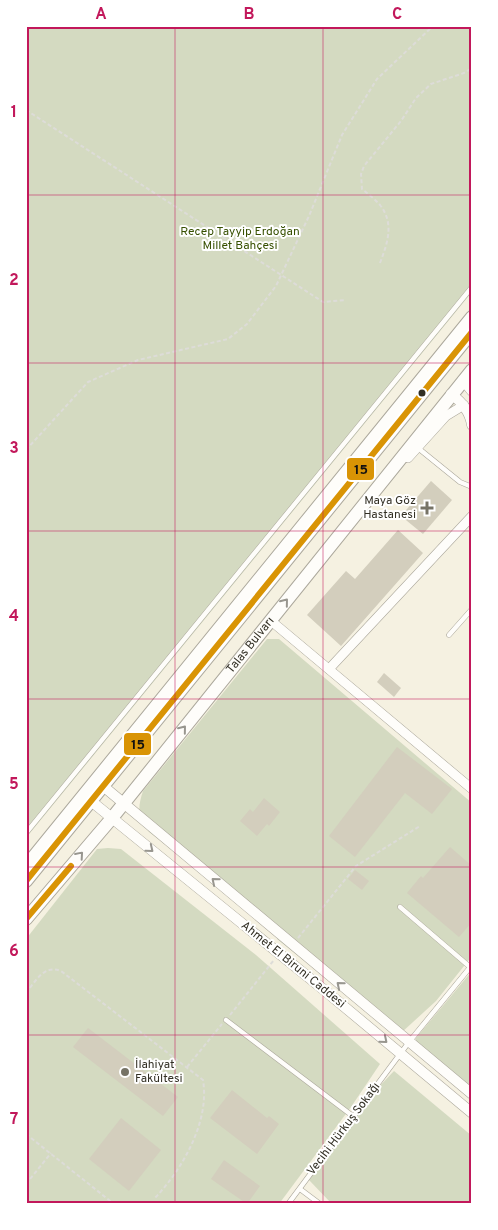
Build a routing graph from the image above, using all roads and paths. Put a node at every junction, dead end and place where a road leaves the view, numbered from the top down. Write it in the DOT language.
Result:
graph roads {
  1 [pos="433,26"];
  2 [pos="472,68"];
  3 [pos="26,110"];
  4 [pos="380,264"];
  5 [pos="281,275"];
  6 [pos="472,287"];
  7 [pos="346,300"];
  8 [pos="472,317"];
  9 [pos="472,332"];
  10 [pos="472,370"];
  11 [pos="463,380"];
  12 [pos="472,391"];
  13 [pos="451,394"];
  14 [pos="464,405"];
  15 [pos="472,425"];
  16 [pos="418,448"];
  17 [pos="26,450"];
  18 [pos="472,487"];
  19 [pos="363,505"];
  20 [pos="472,516"];
  21 [pos="472,610"];
  22 [pos="270,620"];
  23 [pos="449,634"];
  24 [pos="328,669"];
  25 [pos="103,786"];
  26 [pos="472,789"];
  27 [pos="91,801"];
  28 [pos="124,803"];
  29 [pos="112,818"];
  30 [pos="420,826"];
  31 [pos="26,833"];
  32 [pos="26,866"];
  33 [pos="26,881"];
  34 [pos="400,907"];
  35 [pos="26,919"];
  36 [pos="292,945"];
  37 [pos="280,954"];
  38 [pos="471,966"];
  39 [pos="26,993"];
  40 [pos="364,1006"];
  41 [pos="355,1016"];
  42 [pos="226,1020"];
  43 [pos="409,1042"];
  44 [pos="400,1053"];
  45 [pos="187,1067"];
  46 [pos="472,1094"];
  47 [pos="472,1113"];
  48 [pos="354,1117"];
  49 [pos="26,1134"];
  50 [pos="50,1153"];
  51 [pos="26,1184"];
  52 [pos="300,1189"];
  53 [pos="154,1199"];
  54 [pos="114,1204"];
  55 [pos="288,1204"];
  56 [pos="320,1204"];
  1 -- 5 [label="path"];
  2 -- 4 [label="path"];
  3 -- 5 [label="path"];
  5 -- 7 [label="path"];
  5 -- 17 [label="path"];
  6 -- 31 [label="lane"];
  8 -- 32 [label="main road"];
  9 -- 25 [label="main road, Talas Bulvarı"];
  10 -- 11 [label="main road, Talas Bulvarı"];
  11 -- 12 [label="street"];
  11 -- 13 [label="main road, Talas Bulvarı"];
  13 -- 14 [label="street"];
  13 -- 19 [label="main road, Talas Bulvarı"];
  14 -- 15 [label="street"];
  14 -- 16 [label="street"];
  16 -- 18 [label="lane"];
  16 -- 19 [label="street"];
  22 -- 19 [label="main road, Talas Bulvarı, one-way"];
  20 -- 24 [label="street"];
  21 -- 23 [label="lane"];
  22 -- 24 [label="street"];
  28 -- 22 [label="main road, Talas Bulvarı, one-way"];
  24 -- 26 [label="street"];
  25 -- 27 [label="main road, Talas Bulvarı"];
  25 -- 28 [label="street, Ahmet El Biruni Caddesi"];
  27 -- 29 [label="street, Ahmet El Biruni Caddesi"];
  27 -- 33 [label="main road, Talas Bulvarı"];
  28 -- 29 [label="main road, Talas Bulvarı"];
  36 -- 28 [label="street, Ahmet El Biruni Caddesi, one-way"];
  35 -- 29 [label="main road, Talas Bulvarı, one-way"];
  29 -- 37 [label="street, Ahmet El Biruni Caddesi, one-way"];
  30 -- 36 [label="path"];
  34 -- 38 [label="lane"];
  40 -- 36 [label="street, Ahmet El Biruni Caddesi, one-way"];
  37 -- 41 [label="street, Ahmet El Biruni Caddesi"];
  37 -- 42 [label="path"];
  38 -- 43 [label="lane"];
  39 -- 45 [label="path"];
  40 -- 41 [label="street"];
  40 -- 43 [label="street, Ahmet El Biruni Caddesi"];
  41 -- 44 [label="street, Ahmet El Biruni Caddesi, one-way"];
  42 -- 45 [label="path"];
  42 -- 48 [label="lane"];
  43 -- 44 [label="lane, Vecihi Hürkuş Sokağı"];
  43 -- 46 [label="street, Ahmet El Biruni Caddesi"];
  44 -- 47 [label="street, Ahmet El Biruni Caddesi"];
  44 -- 48 [label="lane, Vecihi Hürkuş Sokağı"];
  45 -- 53 [label="path"];
  48 -- 52 [label="lane, Vecihi Hürkuş Sokağı"];
  49 -- 50 [label="path"];
  50 -- 51 [label="path"];
  50 -- 54 [label="path"];
  52 -- 55 [label="lane, Vecihi Hürkuş Sokağı"];
  52 -- 56 [label="lane"];
}
